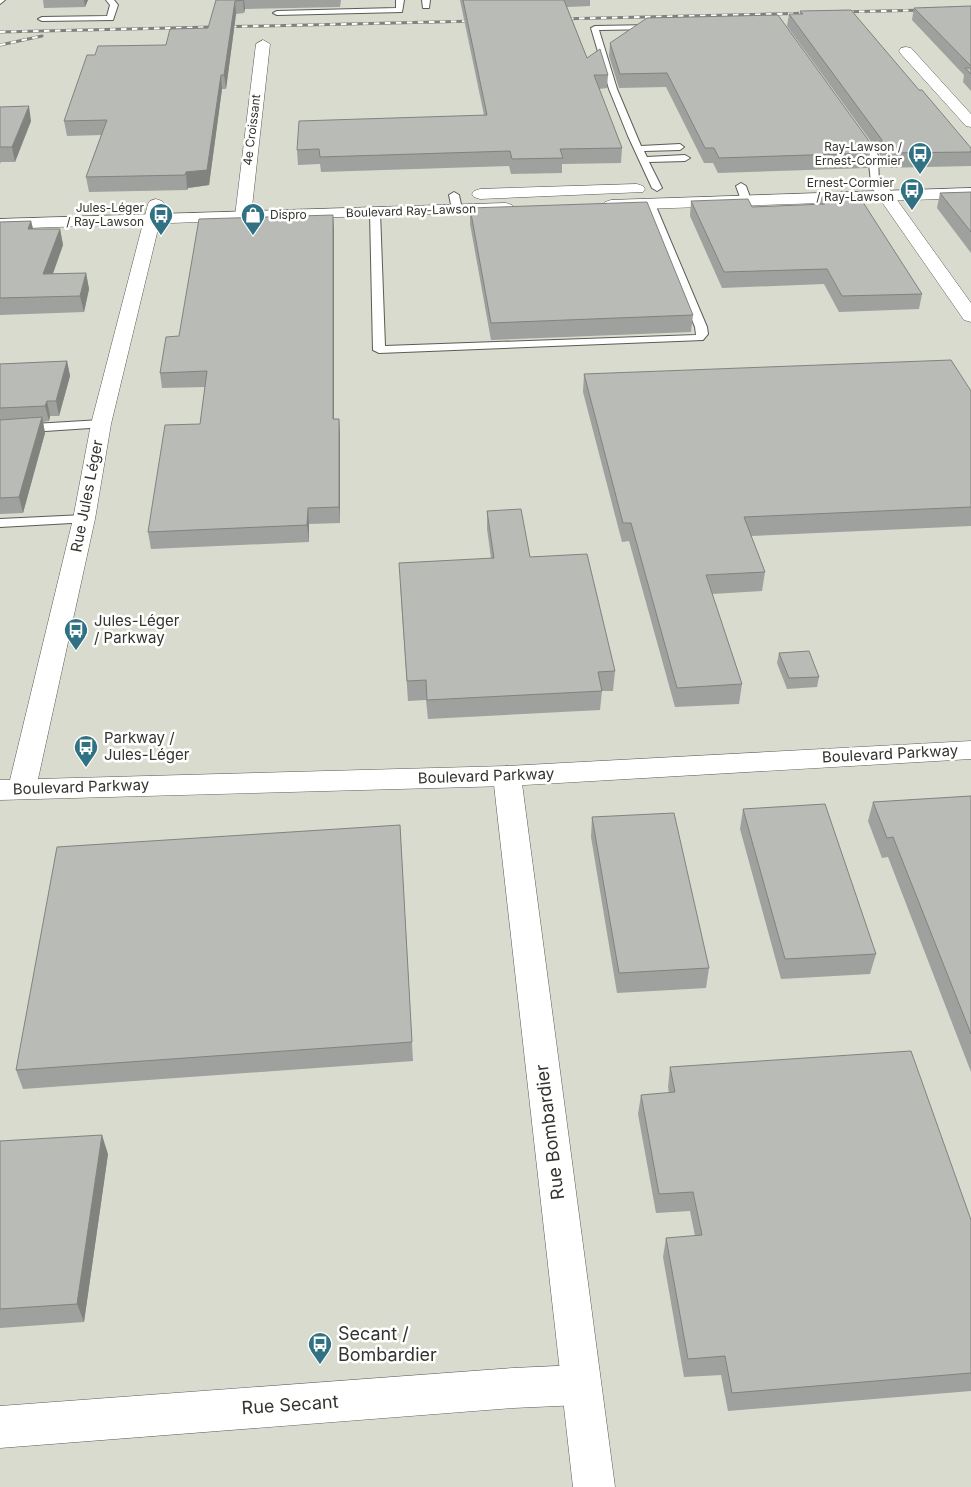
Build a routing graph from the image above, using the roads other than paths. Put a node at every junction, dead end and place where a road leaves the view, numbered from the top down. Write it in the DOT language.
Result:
graph roads {
  1 [pos="110,0"];
  2 [pos="400,0"];
  3 [pos="277,13"];
  4 [pos="42,19"];
  5 [pos="663,26"];
  6 [pos="262,44"];
  7 [pos="906,51"];
  8 [pos="971,123"];
  9 [pos="851,124"];
  10 [pos="680,147"];
  11 [pos="638,149"];
  12 [pos="685,158"];
  13 [pos="644,160"];
  14 [pos="971,179"];
  15 [pos="657,188"];
  16 [pos="881,189"];
  17 [pos="743,193"];
  18 [pos="971,193"];
  19 [pos="455,202"];
  20 [pos="650,204"];
  21 [pos="244,208"];
  22 [pos="0,209"];
  23 [pos="154,211"];
  24 [pos="375,212"];
  25 [pos="0,224"];
  26 [pos="971,316"];
  27 [pos="101,424"];
  28 [pos="0,430"];
  29 [pos="84,519"];
  30 [pos="0,523"];
  31 [pos="971,750"];
  32 [pos="508,776"];
  33 [pos="11,789"];
  34 [pos="580,1385"];
  35 [pos="0,1427"];
  36 [pos="594,1487"];
  1 -- 4 [label="lane"];
  2 -- 3 [label="lane"];
  5 -- 11 [label="lane"];
  6 -- 21 [label="street, 4e Croissant"];
  7 -- 8 [label="street"];
  9 -- 16 [label="lane"];
  10 -- 11 [label="lane"];
  11 -- 13 [label="lane"];
  12 -- 13 [label="lane"];
  13 -- 15 [label="lane"];
  14 -- 16 [label="street, Boulevard Ray-Lawson"];
  15 -- 17 [label="street, Boulevard Ray-Lawson"];
  15 -- 19 [label="street, Boulevard Ray-Lawson"];
  16 -- 17 [label="street, Boulevard Ray-Lawson"];
  16 -- 18 [label="street, Boulevard Ray-Lawson"];
  16 -- 26 [label="street"];
  17 -- 20 [label="street, Boulevard Ray-Lawson"];
  19 -- 20 [label="street, Boulevard Ray-Lawson"];
  19 -- 21 [label="street, Boulevard Ray-Lawson"];
  19 -- 24 [label="street, Boulevard Ray-Lawson"];
  20 -- 24 [label="lane"];
  21 -- 23 [label="street, Boulevard Ray-Lawson"];
  21 -- 24 [label="street, Boulevard Ray-Lawson"];
  22 -- 23 [label="street, Boulevard Ray-Lawson"];
  23 -- 25 [label="street, Boulevard Ray-Lawson"];
  23 -- 27 [label="street, Rue Jules Léger"];
  27 -- 28 [label="lane"];
  27 -- 29 [label="street, Rue Jules Léger"];
  29 -- 30 [label="lane"];
  29 -- 33 [label="street, Rue Jules Léger"];
  31 -- 32 [label="street, Boulevard Parkway"];
  32 -- 33 [label="street, Boulevard Parkway"];
  32 -- 34 [label="street, Rue Bombardier"];
  34 -- 35 [label="street, Rue Secant"];
  34 -- 36 [label="street, Rue Bombardier"];
}
